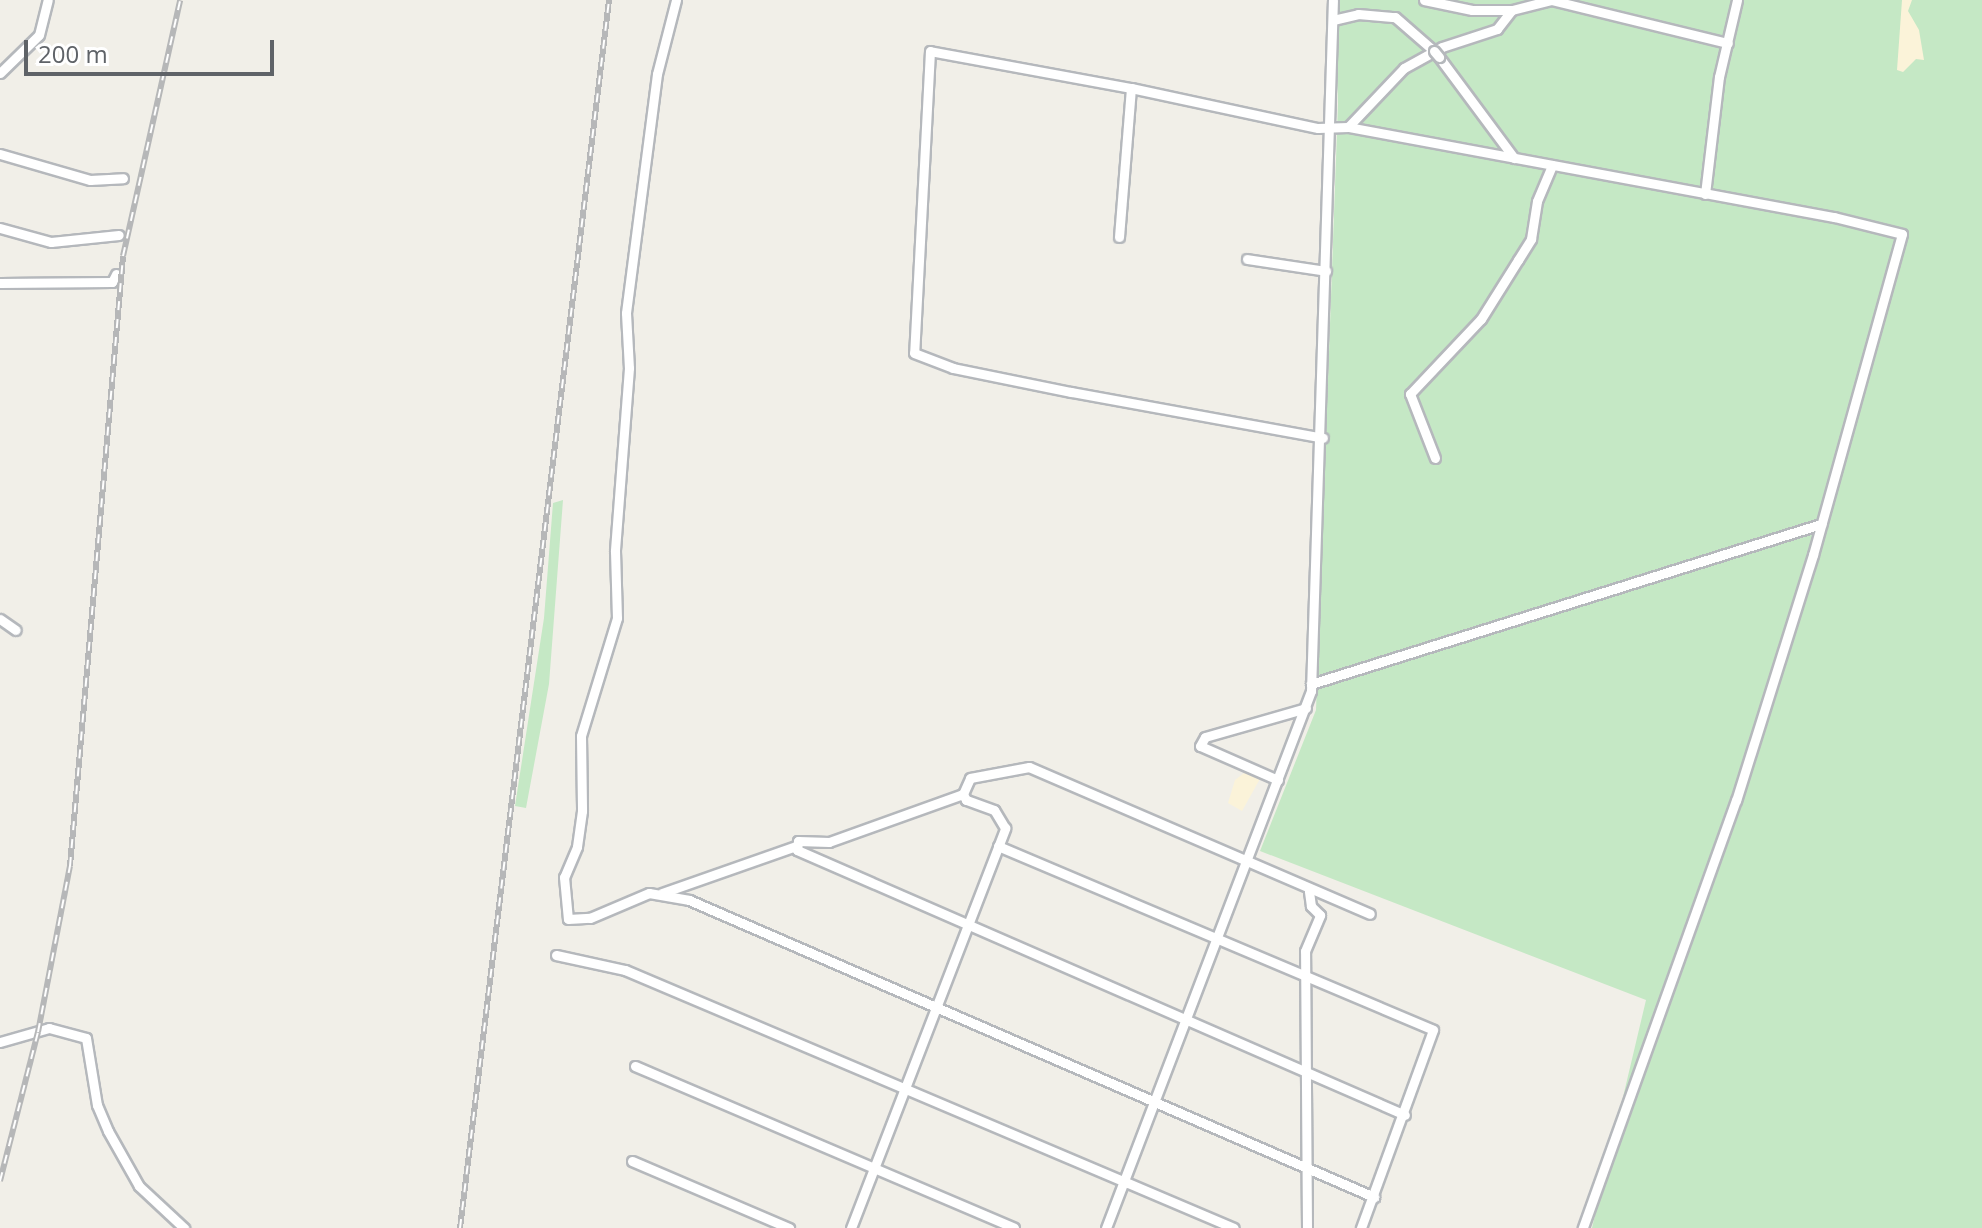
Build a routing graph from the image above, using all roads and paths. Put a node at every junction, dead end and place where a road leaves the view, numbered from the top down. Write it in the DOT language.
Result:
graph roads {
  1 [pos="48,0"];
  2 [pos="676,0"];
  3 [pos="1333,0"];
  4 [pos="1424,0"];
  5 [pos="1551,0"];
  6 [pos="1737,0"];
  7 [pos="1512,10"];
  8 [pos="1333,20"];
  9 [pos="1728,43"];
  10 [pos="0,73"];
  11 [pos="1131,88"];
  12 [pos="1330,124"];
  13 [pos="1348,127"];
  14 [pos="0,154"];
  15 [pos="1514,158"];
  16 [pos="1552,165"];
  17 [pos="123,178"];
  18 [pos="1705,194"];
  19 [pos="0,228"];
  20 [pos="119,235"];
  21 [pos="1119,237"];
  22 [pos="1247,259"];
  23 [pos="1326,271"];
  24 [pos="116,274"];
  25 [pos="0,283"];
  26 [pos="1323,438"];
  27 [pos="1435,458"];
  28 [pos="1821,524"];
  29 [pos="0,619"];
  30 [pos="16,630"];
  31 [pos="1311,684"];
  32 [pos="1306,708"];
  33 [pos="1278,780"];
  34 [pos="963,794"];
  35 [pos="796,846"];
  36 [pos="998,846"];
  37 [pos="1247,860"];
  38 [pos="1309,891"];
  39 [pos="662,893"];
  40 [pos="1370,914"];
  41 [pos="968,928"];
  42 [pos="1216,941"];
  43 [pos="556,955"];
  44 [pos="1305,977"];
  45 [pos="940,1006"];
  46 [pos="1186,1020"];
  47 [pos="0,1042"];
  48 [pos="635,1066"];
  49 [pos="1305,1071"];
  50 [pos="909,1086"];
  51 [pos="1156,1101"];
  52 [pos="1405,1115"];
  53 [pos="632,1161"];
  54 [pos="1305,1166"];
  55 [pos="877,1169"];
  56 [pos="1126,1180"];
  57 [pos="1374,1197"];
  58 [pos="184,1228"];
  59 [pos="789,1228"];
  60 [pos="851,1228"];
  61 [pos="1014,1228"];
  62 [pos="1106,1228"];
  63 [pos="1234,1228"];
  64 [pos="1307,1228"];
  65 [pos="1361,1228"];
  66 [pos="1583,1228"];
  1 -- 10 [label="street"];
  2 -- 39 [label="street"];
  3 -- 8 [label="street"];
  4 -- 7 [label="street"];
  5 -- 7 [label="street"];
  5 -- 9 [label="street"];
  6 -- 9 [label="street"];
  7 -- 13 [label="street"];
  8 -- 12 [label="street"];
  8 -- 15 [label="street"];
  9 -- 18 [label="street"];
  11 -- 12 [label="street"];
  11 -- 21 [label="street"];
  11 -- 26 [label="street"];
  12 -- 13 [label="street"];
  12 -- 23 [label="street"];
  13 -- 15 [label="street"];
  14 -- 17 [label="street"];
  15 -- 16 [label="street"];
  16 -- 18 [label="street"];
  16 -- 27 [label="street"];
  18 -- 28 [label="street"];
  19 -- 20 [label="street"];
  22 -- 23 [label="street"];
  23 -- 26 [label="street"];
  24 -- 25 [label="street"];
  26 -- 31 [label="street"];
  28 -- 31 [label="street"];
  28 -- 66 [label="street"];
  29 -- 30 [label="street"];
  31 -- 32 [label="street"];
  32 -- 33 [label="street"];
  32 -- 33 [label="street"];
  33 -- 37 [label="street"];
  34 -- 35 [label="street"];
  34 -- 36 [label="street"];
  34 -- 37 [label="street"];
  35 -- 39 [label="street"];
  35 -- 41 [label="street"];
  36 -- 41 [label="street"];
  36 -- 42 [label="street"];
  37 -- 38 [label="street"];
  37 -- 42 [label="street"];
  38 -- 40 [label="street"];
  38 -- 44 [label="street"];
  39 -- 45 [label="street"];
  41 -- 45 [label="street"];
  41 -- 46 [label="street"];
  42 -- 44 [label="street"];
  42 -- 46 [label="street"];
  43 -- 50 [label="street"];
  44 -- 49 [label="street"];
  44 -- 52 [label="street"];
  45 -- 50 [label="street"];
  45 -- 51 [label="street"];
  46 -- 49 [label="street"];
  46 -- 51 [label="street"];
  47 -- 58 [label="street"];
  48 -- 55 [label="street"];
  49 -- 52 [label="street"];
  49 -- 54 [label="street"];
  50 -- 55 [label="street"];
  50 -- 56 [label="street"];
  51 -- 54 [label="street"];
  51 -- 56 [label="street"];
  52 -- 57 [label="street"];
  53 -- 59 [label="street"];
  54 -- 57 [label="street"];
  54 -- 64 [label="street"];
  55 -- 60 [label="street"];
  55 -- 61 [label="street"];
  56 -- 62 [label="street"];
  56 -- 63 [label="street"];
  57 -- 65 [label="street"];
}
